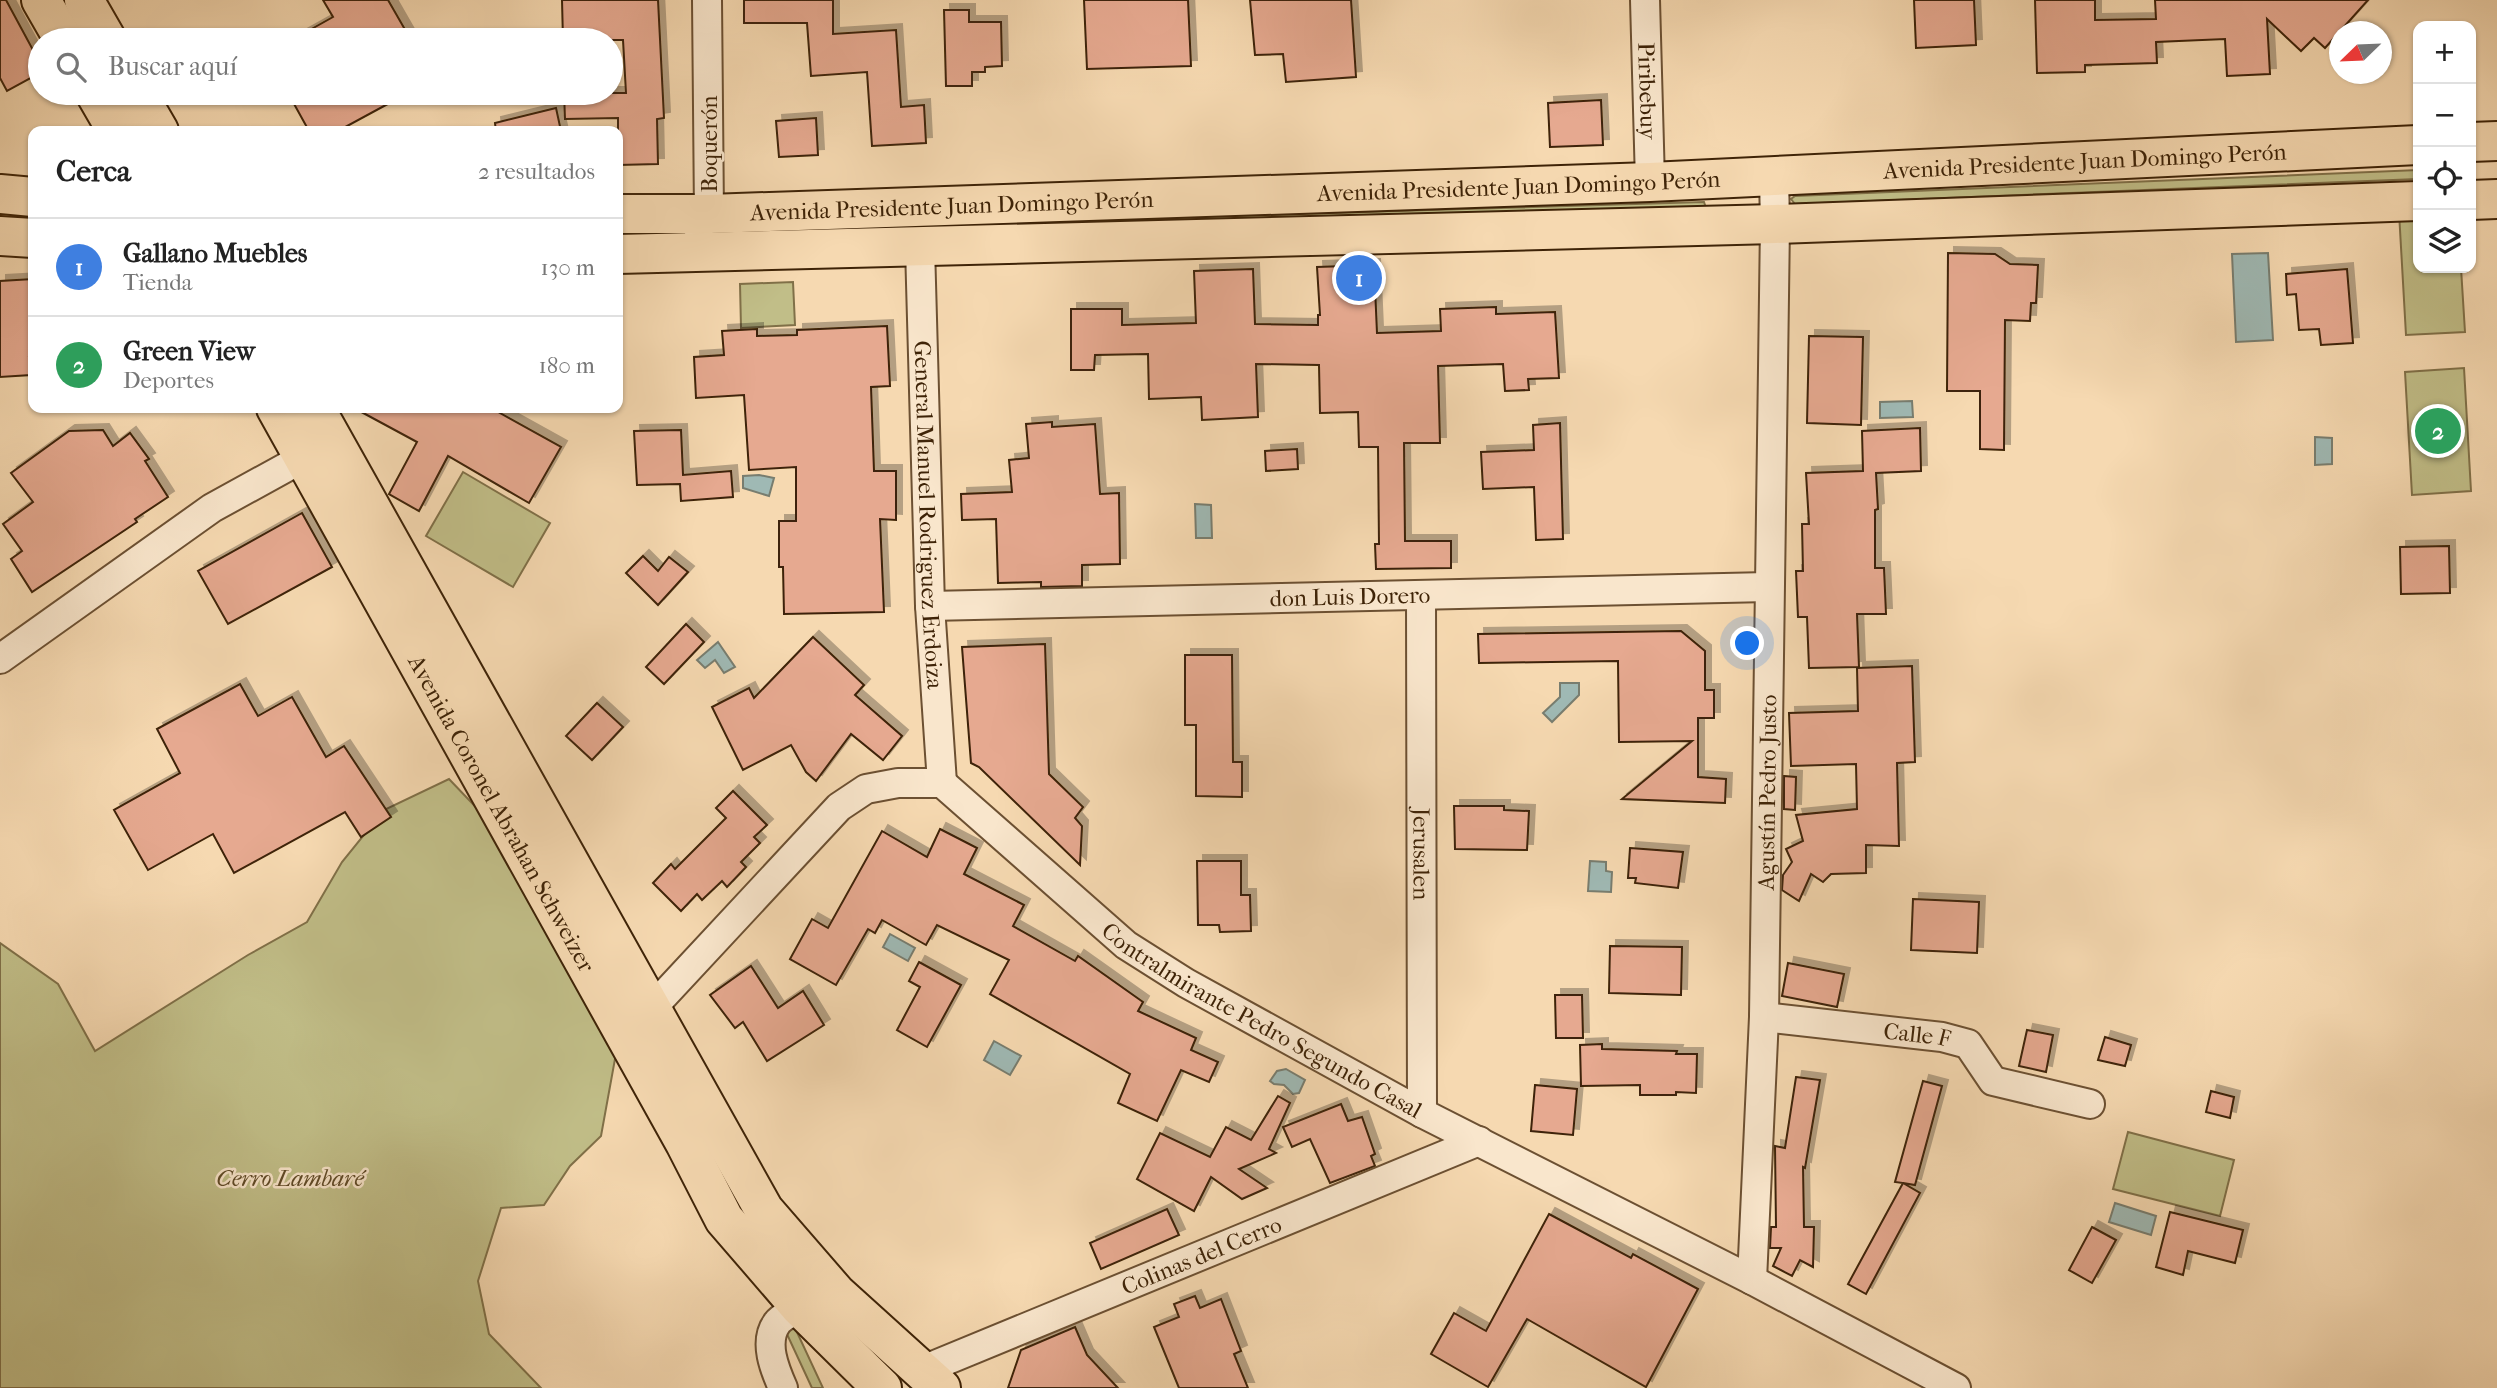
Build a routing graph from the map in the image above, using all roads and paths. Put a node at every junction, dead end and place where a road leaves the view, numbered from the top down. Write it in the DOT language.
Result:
graph roads {
  1 [pos="41,0"];
  2 [pos="83,0"];
  3 [pos="708,0"];
  4 [pos="1645,0"];
  5 [pos="57,28"];
  6 [pos="100,28"];
  7 [pos="112,111"];
  8 [pos="147,126"];
  9 [pos="2497,141"];
  10 [pos="2476,142"];
  11 [pos="2413,145"];
  12 [pos="1774,177"];
  13 [pos="1650,182"];
  14 [pos="0,194"];
  15 [pos="28,197"];
  16 [pos="2497,199"];
  17 [pos="2476,200"];
  18 [pos="2413,201"];
  19 [pos="623,214"];
  20 [pos="709,214"];
  21 [pos="1775,224"];
  22 [pos="0,236"];
  23 [pos="28,238"];
  24 [pos="920,247"];
  25 [pos="633,253"];
  26 [pos="279,413"];
  27 [pos="318,413"];
  28 [pos="303,458"];
  29 [pos="1768,587"];
  30 [pos="1421,595"];
  31 [pos="930,606"];
  32 [pos="0,659"];
  33 [pos="942,783"];
  34 [pos="652,1007"];
  35 [pos="1764,1017"];
  36 [pos="2090,1104"];
  37 [pos="1422,1113"];
  38 [pos="1479,1141"];
  39 [pos="764,1210"];
  40 [pos="1752,1280"];
  41 [pos="800,1307"];
  42 [pos="852,1331"];
  43 [pos="926,1382"];
  44 [pos="873,1385"];
  45 [pos="783,1388"];
  46 [pos="1956,1388"];
  1 -- 5 [label="main road"];
  2 -- 6 [label="main road"];
  3 -- 20 [label="street, Boquerón"];
  4 -- 13 [label="street, Piribebuy"];
  7 -- 8 [label="main road"];
  9 -- 10 [label="main road"];
  11 -- 12 [label="main road, Avenida Presidente Juan Domingo Perón"];
  12 -- 13 [label="main road, Avenida Presidente Juan Domingo Perón"];
  12 -- 21 [label="street, Agustín Pedro Justo"];
  13 -- 20 [label="main road, Avenida Presidente Juan Domingo Perón"];
  14 -- 15 [label="main road"];
  16 -- 17 [label="main road"];
  18 -- 21 [label="main road, Avenida Presidente Juan Domingo Perón"];
  19 -- 20 [label="main road, Avenida Presidente Juan Domingo Perón"];
  20 -- 25 [label="street, Boquerón"];
  21 -- 24 [label="main road, Avenida Presidente Juan Domingo Perón"];
  21 -- 29 [label="street, Agustín Pedro Justo"];
  22 -- 23 [label="main road"];
  24 -- 25 [label="main road, Avenida Presidente Juan Domingo Perón"];
  24 -- 31 [label="street, General Manuel Rodriguez Erdoiza"];
  26 -- 28 [label="main road, Avenida Coronel Abrahan Schweizer"];
  27 -- 34 [label="main road, Avenida Coronel Abrahan Schweizer"];
  28 -- 32 [label="street"];
  28 -- 41 [label="main road, Avenida Coronel Abrahan Schweizer"];
  29 -- 30 [label="street, don Luis Dorero"];
  29 -- 35 [label="street, Agustín Pedro Justo"];
  30 -- 31 [label="street, don Luis Dorero"];
  30 -- 37 [label="street, Jerusalen"];
  31 -- 33 [label="street, General Manuel Rodriguez Erdoiza"];
  33 -- 34 [label="street"];
  33 -- 37 [label="street, Contralmirante Pedro Segundo Casal"];
  34 -- 39 [label="main road, Avenida Coronel Abrahan Schweizer"];
  35 -- 36 [label="street, Calle F"];
  35 -- 40 [label="street, Agustín Pedro Justo"];
  37 -- 38 [label="street, Contralmirante Pedro Segundo Casal"];
  38 -- 40 [label="street, Contralmirante Pedro Segundo Casal"];
  38 -- 43 [label="street, Colinas del Cerro"];
  39 -- 42 [label="main road"];
  39 -- 43 [label="main road"];
  40 -- 46 [label="street, Contralmirante Pedro Segundo Casal"];
  41 -- 42 [label="main road"];
  41 -- 44 [label="main road, Avenida Coronel Abrahan Schweizer"];
  41 -- 45 [label="street"];
  42 -- 43 [label="main road"];
  42 -- 44 [label="main road"];
}
